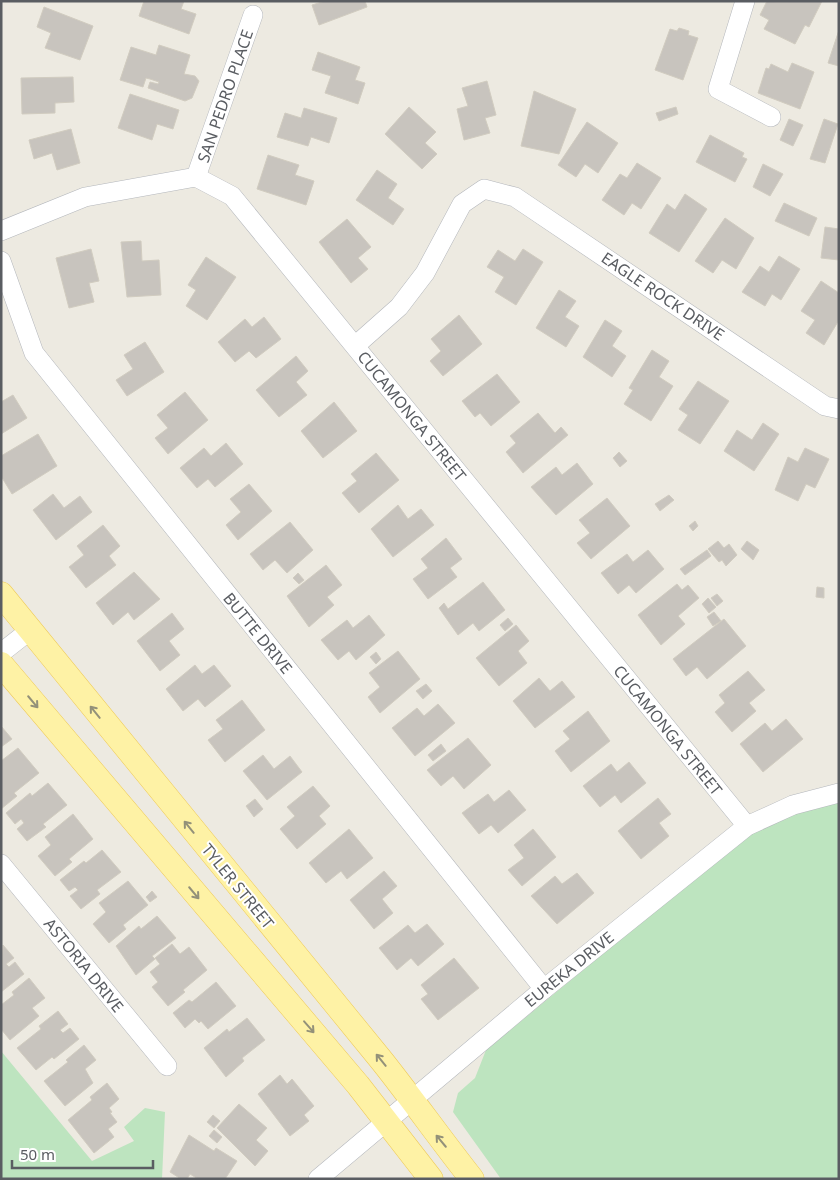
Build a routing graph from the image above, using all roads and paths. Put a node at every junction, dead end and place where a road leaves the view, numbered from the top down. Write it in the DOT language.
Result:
graph roads {
  1 [pos="745,1"];
  2 [pos="253,15"];
  3 [pos="771,117"];
  4 [pos="196,177"];
  5 [pos="1,232"];
  6 [pos="1,261"];
  7 [pos="355,346"];
  8 [pos="839,409"];
  9 [pos="1,594"];
  10 [pos="29,631"];
  11 [pos="1,653"];
  12 [pos="1,664"];
  13 [pos="839,793"];
  14 [pos="747,826"];
  15 [pos="1,864"];
  16 [pos="544,989"];
  17 [pos="167,1066"];
  18 [pos="412,1098"];
  19 [pos="385,1122"];
  20 [pos="318,1179"];
  21 [pos="431,1179"];
  22 [pos="472,1179"];
  1 -- 3 [label="street"];
  2 -- 4 [label="street, SAN PEDRO PLACE"];
  4 -- 5 [label="street"];
  4 -- 7 [label="street, CUCAMONGA STREET"];
  6 -- 16 [label="street, BUTTE DRIVE"];
  7 -- 8 [label="street, EAGLE ROCK DRIVE"];
  7 -- 14 [label="street, CUCAMONGA STREET"];
  9 -- 10 [label="main road, TYLER STREET"];
  10 -- 11 [label="street"];
  18 -- 10 [label="main road, TYLER STREET, one-way"];
  12 -- 19 [label="main road, one-way"];
  13 -- 14 [label="street, EUREKA DRIVE"];
  14 -- 16 [label="street, EUREKA DRIVE"];
  15 -- 17 [label="street, ASTORIA DRIVE"];
  16 -- 18 [label="street, EUREKA DRIVE"];
  18 -- 19 [label="street, EUREKA DRIVE"];
  22 -- 18 [label="main road, TYLER STREET, one-way"];
  19 -- 20 [label="street, EUREKA DRIVE"];
  19 -- 21 [label="main road"];
}
